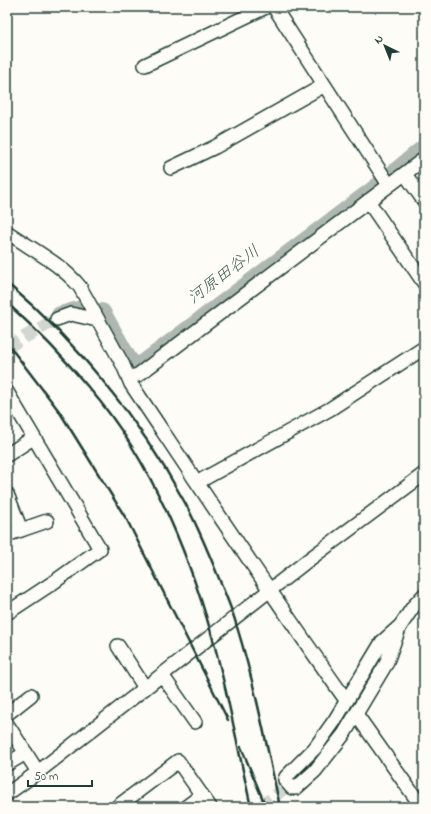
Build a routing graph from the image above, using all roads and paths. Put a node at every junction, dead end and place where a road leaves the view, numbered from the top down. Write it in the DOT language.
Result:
graph roads {
  1 [pos="266,7"];
  2 [pos="274,7"];
  3 [pos="145,65"];
  4 [pos="323,86"];
  5 [pos="424,160"];
  6 [pos="171,168"];
  7 [pos="405,174"];
  8 [pos="386,180"];
  9 [pos="368,201"];
  10 [pos="424,201"];
  11 [pos="7,232"];
  12 [pos="424,283"];
  13 [pos="94,313"];
  14 [pos="57,319"];
  15 [pos="424,348"];
  16 [pos="129,377"];
  17 [pos="7,392"];
  18 [pos="33,438"];
  19 [pos="7,455"];
  20 [pos="424,474"];
  21 [pos="198,482"];
  22 [pos="7,494"];
  23 [pos="47,521"];
  24 [pos="21,530"];
  25 [pos="7,535"];
  26 [pos="269,592"];
  27 [pos="424,595"];
  28 [pos="9,607"];
  29 [pos="400,626"];
  30 [pos="118,646"];
  31 [pos="162,675"];
  32 [pos="145,688"];
  33 [pos="30,695"];
  34 [pos="346,700"];
  35 [pos="7,714"];
  36 [pos="356,714"];
  37 [pos="195,722"];
  38 [pos="7,724"];
  39 [pos="26,752"];
  40 [pos="7,764"];
  41 [pos="38,772"];
  42 [pos="295,779"];
  43 [pos="7,794"];
  44 [pos="202,795"];
  45 [pos="117,807"];
  46 [pos="186,807"];
  47 [pos="210,807"];
  48 [pos="422,807"];
  1 -- 3 [label="street"];
  2 -- 4 [label="street"];
  4 -- 6 [label="street"];
  4 -- 8 [label="street"];
  5 -- 7 [label="street"];
  7 -- 8 [label="street"];
  7 -- 10 [label="street"];
  8 -- 9 [label="street"];
  9 -- 12 [label="street"];
  9 -- 16 [label="street"];
  11 -- 13 [label="street"];
  13 -- 14 [label="street"];
  13 -- 16 [label="street"];
  15 -- 21 [label="street"];
  16 -- 21 [label="street"];
  17 -- 18 [label="street"];
  18 -- 19 [label="street"];
  18 -- 28 [label="street"];
  20 -- 26 [label="street"];
  21 -- 26 [label="street"];
  22 -- 24 [label="street"];
  23 -- 24 [label="street"];
  24 -- 25 [label="street"];
  26 -- 31 [label="street"];
  26 -- 34 [label="street"];
  27 -- 29 [label="street"];
  29 -- 34 [label="street"];
  29 -- 36 [label="street"];
  29 -- 42 [label="street"];
  30 -- 32 [label="street"];
  31 -- 32 [label="street"];
  31 -- 37 [label="street"];
  32 -- 41 [label="street"];
  33 -- 35 [label="street"];
  34 -- 36 [label="street"];
  36 -- 48 [label="street"];
  38 -- 39 [label="street"];
  39 -- 40 [label="street"];
  39 -- 41 [label="street"];
  41 -- 43 [label="street"];
  44 -- 45 [label="street"];
  44 -- 46 [label="street"];
  44 -- 47 [label="street"];
}
